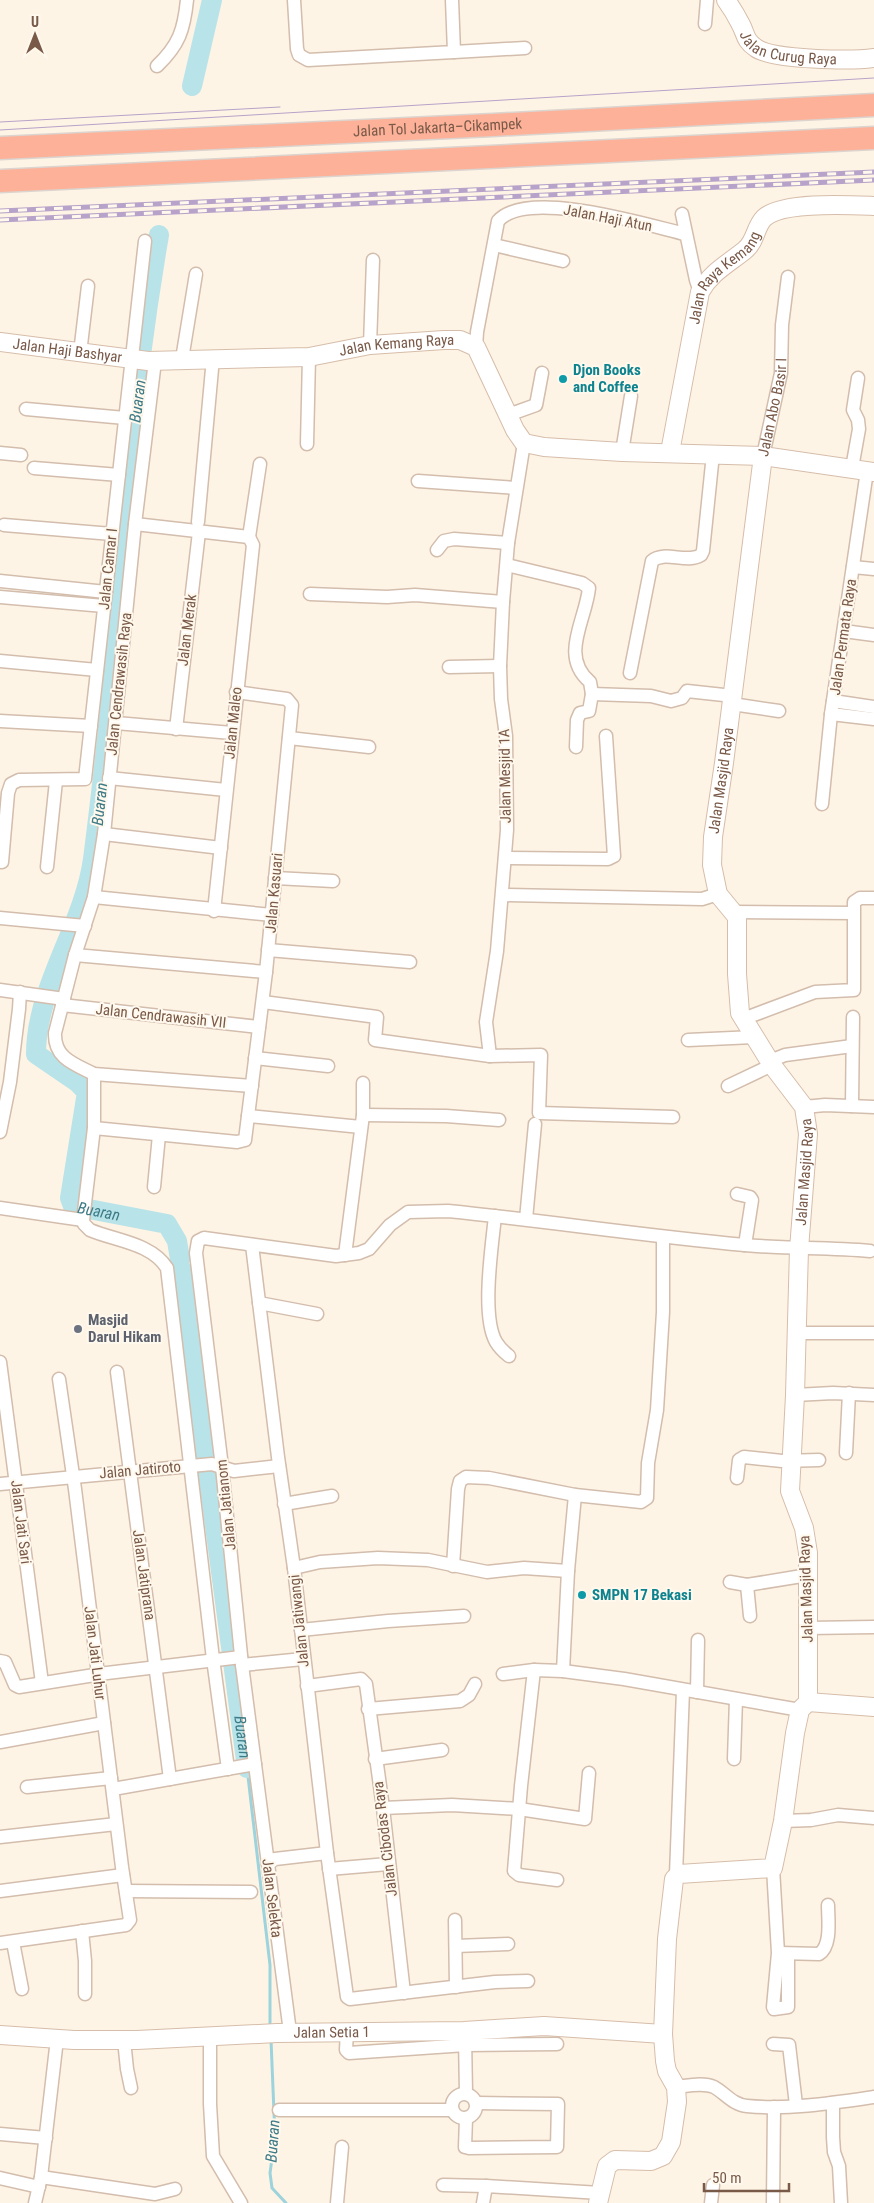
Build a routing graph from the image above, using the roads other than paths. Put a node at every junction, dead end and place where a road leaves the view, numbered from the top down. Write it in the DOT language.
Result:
graph roads {
  1 [pos="186,0"];
  2 [pos="294,0"];
  3 [pos="452,0"];
  4 [pos="706,0"];
  5 [pos="726,0"];
  6 [pos="705,24"];
  7 [pos="525,48"];
  8 [pos="454,52"];
  9 [pos="874,58"];
  10 [pos="157,66"];
  11 [pos="874,105"];
  12 [pos="874,138"];
  13 [pos="0,148"];
  14 [pos="0,181"];
  15 [pos="874,206"];
  16 [pos="682,214"];
  17 [pos="685,234"];
  18 [pos="145,240"];
  19 [pos="494,245"];
  20 [pos="373,260"];
  21 [pos="563,261"];
  22 [pos="196,274"];
  23 [pos="788,277"];
  24 [pos="88,286"];
  25 [pos="700,292"];
  26 [pos="0,342"];
  27 [pos="370,345"];
  28 [pos="476,347"];
  29 [pos="80,353"];
  30 [pos="309,357"];
  31 [pos="213,358"];
  32 [pos="182,359"];
  33 [pos="142,360"];
  34 [pos="542,373"];
  35 [pos="858,378"];
  36 [pos="631,396"];
  37 [pos="26,409"];
  38 [pos="508,415"];
  39 [pos="125,418"];
  40 [pos="524,443"];
  41 [pos="307,444"];
  42 [pos="622,452"];
  43 [pos="670,452"];
  44 [pos="0,453"];
  45 [pos="714,454"];
  46 [pos="21,455"];
  47 [pos="763,456"];
  48 [pos="260,464"];
  49 [pos="34,468"];
  50 [pos="864,470"];
  51 [pos="119,475"];
  52 [pos="418,481"];
  53 [pos="516,488"];
  54 [pos="135,524"];
  55 [pos="4,525"];
  56 [pos="198,527"];
  57 [pos="112,534"];
  58 [pos="248,537"];
  59 [pos="508,543"];
  60 [pos="436,550"];
  61 [pos="507,565"];
  62 [pos="853,567"];
  63 [pos="121,568"];
  64 [pos="874,569"];
  65 [pos="0,581"];
  66 [pos="106,592"];
  67 [pos="310,594"];
  68 [pos="0,596"];
  69 [pos="503,602"];
  70 [pos="104,606"];
  71 [pos="844,631"];
  72 [pos="874,635"];
  73 [pos="0,661"];
  74 [pos="500,666"];
  75 [pos="450,667"];
  76 [pos="97,670"];
  77 [pos="630,673"];
  78 [pos="236,692"];
  79 [pos="592,694"];
  80 [pos="732,700"];
  81 [pos="833,701"];
  82 [pos="874,707"];
  83 [pos="779,712"];
  84 [pos="832,714"];
  85 [pos="874,719"];
  86 [pos="0,721"];
  87 [pos="116,723"];
  88 [pos="91,726"];
  89 [pos="176,728"];
  90 [pos="232,733"];
  91 [pos="606,736"];
  92 [pos="289,738"];
  93 [pos="369,748"];
  94 [pos="576,748"];
  95 [pos="109,778"];
  96 [pos="56,781"];
  97 [pos="226,790"];
  98 [pos="822,804"];
  99 [pos="104,834"];
  100 [pos="221,848"];
  101 [pos="505,858"];
  102 [pos="2,862"];
  103 [pos="47,867"];
  104 [pos="275,878"];
  105 [pos="333,881"];
  106 [pos="718,894"];
  107 [pos="503,895"];
  108 [pos="94,897"];
  109 [pos="874,898"];
  110 [pos="214,911"];
  111 [pos="734,912"];
  112 [pos="853,913"];
  113 [pos="272,916"];
  114 [pos="0,918"];
  115 [pos="82,926"];
  116 [pos="268,950"];
  117 [pos="75,955"];
  118 [pos="410,962"];
  119 [pos="266,972"];
  120 [pos="0,990"];
  121 [pos="20,992"];
  122 [pos="63,1002"];
  123 [pos="263,1002"];
  124 [pos="853,1017"];
  125 [pos="743,1019"];
  126 [pos="259,1027"];
  127 [pos="754,1037"];
  128 [pos="688,1040"];
  129 [pos="852,1046"];
  130 [pos="6,1048"];
  131 [pos="490,1056"];
  132 [pos="256,1058"];
  133 [pos="771,1063"];
  134 [pos="328,1066"];
  135 [pos="94,1074"];
  136 [pos="363,1082"];
  137 [pos="252,1086"];
  138 [pos="728,1086"];
  139 [pos="852,1106"];
  140 [pos="874,1107"];
  141 [pos="804,1108"];
  142 [pos="2,1111"];
  143 [pos="248,1116"];
  144 [pos="674,1117"];
  145 [pos="499,1120"];
  146 [pos="362,1121"];
  147 [pos="535,1124"];
  148 [pos="94,1128"];
  149 [pos="0,1132"];
  150 [pos="159,1135"];
  151 [pos="154,1187"];
  152 [pos="737,1194"];
  153 [pos="0,1208"];
  154 [pos="83,1216"];
  155 [pos="496,1216"];
  156 [pos="526,1219"];
  157 [pos="663,1237"];
  158 [pos="252,1244"];
  159 [pos="745,1245"];
  160 [pos="799,1249"];
  161 [pos="870,1251"];
  162 [pos="345,1255"];
  163 [pos="259,1303"];
  164 [pos="317,1314"];
  165 [pos="795,1333"];
  166 [pos="874,1333"];
  167 [pos="509,1356"];
  168 [pos="0,1362"];
  169 [pos="117,1372"];
  170 [pos="58,1379"];
  171 [pos="849,1393"];
  172 [pos="795,1395"];
  173 [pos="874,1395"];
  174 [pos="846,1453"];
  175 [pos="791,1459"];
  176 [pos="818,1460"];
  177 [pos="207,1465"];
  178 [pos="279,1466"];
  179 [pos="130,1470"];
  180 [pos="73,1475"];
  181 [pos="737,1478"];
  182 [pos="15,1482"];
  183 [pos="0,1484"];
  184 [pos="575,1495"];
  185 [pos="332,1496"];
  186 [pos="284,1504"];
  187 [pos="453,1566"];
  188 [pos="294,1568"];
  189 [pos="568,1570"];
  190 [pos="808,1575"];
  191 [pos="730,1582"];
  192 [pos="747,1585"];
  193 [pos="464,1616"];
  194 [pos="750,1616"];
  195 [pos="874,1627"];
  196 [pos="808,1628"];
  197 [pos="300,1630"];
  198 [pos="698,1640"];
  199 [pos="216,1659"];
  200 [pos="303,1659"];
  201 [pos="240,1660"];
  202 [pos="0,1661"];
  203 [pos="157,1666"];
  204 [pos="534,1670"];
  205 [pos="563,1671"];
  206 [pos="503,1674"];
  207 [pos="98,1675"];
  208 [pos="42,1683"];
  209 [pos="475,1684"];
  210 [pos="306,1686"];
  211 [pos="683,1690"];
  212 [pos="697,1692"];
  213 [pos="736,1699"];
  214 [pos="804,1706"];
  215 [pos="874,1706"];
  216 [pos="368,1708"];
  217 [pos="104,1723"];
  218 [pos="0,1742"];
  219 [pos="442,1750"];
  220 [pos="375,1759"];
  221 [pos="734,1759"];
  222 [pos="252,1765"];
  223 [pos="231,1768"];
  224 [pos="589,1773"];
  225 [pos="170,1779"];
  226 [pos="112,1784"];
  227 [pos="27,1787"];
  228 [pos="383,1808"];
  229 [pos="519,1809"];
  230 [pos="874,1818"];
  231 [pos="783,1821"];
  232 [pos="116,1824"];
  233 [pos="0,1837"];
  234 [pos="327,1853"];
  235 [pos="268,1864"];
  236 [pos="388,1864"];
  237 [pos="774,1868"];
  238 [pos="329,1869"];
  239 [pos="123,1875"];
  240 [pos="676,1875"];
  241 [pos="557,1880"];
  242 [pos="0,1891"];
  243 [pos="126,1891"];
  244 [pos="251,1892"];
  245 [pos="828,1905"];
  246 [pos="455,1920"];
  247 [pos="82,1931"];
  248 [pos="6,1943"];
  249 [pos="508,1944"];
  250 [pos="456,1946"];
  251 [pos="528,1981"];
  252 [pos="456,1987"];
  253 [pos="22,1989"];
  254 [pos="404,1993"];
  255 [pos="85,1994"];
  256 [pos="278,2033"];
  257 [pos="663,2034"];
  258 [pos="0,2035"];
  259 [pos="210,2035"];
  260 [pos="465,2038"];
  261 [pos="57,2039"];
  262 [pos="124,2040"];
  263 [pos="557,2044"];
  264 [pos="773,2044"];
  265 [pos="676,2087"];
  266 [pos="132,2088"];
  267 [pos="874,2097"];
  268 [pos="471,2099"];
  269 [pos="833,2103"];
  270 [pos="796,2105"];
  271 [pos="774,2107"];
  272 [pos="279,2110"];
  273 [pos="452,2110"];
  274 [pos="466,2118"];
  275 [pos="0,2134"];
  276 [pos="46,2138"];
  277 [pos="342,2148"];
  278 [pos="0,2178"];
  279 [pos="40,2182"];
  280 [pos="444,2185"];
  281 [pos="713,2185"];
  282 [pos="486,2186"];
  283 [pos="175,2188"];
  284 [pos="599,2198"];
  285 [pos="35,2203"];
  286 [pos="241,2203"];
  287 [pos="337,2203"];
  288 [pos="483,2203"];
  289 [pos="711,2203"];
  290 [pos="772,2203"];
  291 [pos="841,2203"];
  1 -- 10 [label="street"];
  2 -- 8 [label="street"];
  3 -- 8 [label="street"];
  4 -- 6 [label="street"];
  5 -- 9 [label="street, Jalan Curug Raya"];
  7 -- 8 [label="street"];
  11 -- 13 [label="highway, Jalan Tol Jakarta–Cikampek"];
  12 -- 14 [label="highway"];
  15 -- 25 [label="street, Jalan Raya Kemang"];
  16 -- 17 [label="street"];
  17 -- 19 [label="street, Jalan Haji Atun"];
  17 -- 25 [label="street"];
  18 -- 33 [label="street"];
  19 -- 21 [label="street"];
  19 -- 28 [label="street"];
  20 -- 27 [label="street"];
  22 -- 32 [label="street"];
  23 -- 47 [label="street, Jalan Abo Basir I"];
  24 -- 29 [label="street"];
  25 -- 43 [label="street, Jalan Raya Kemang"];
  26 -- 29 [label="street, Jalan Haji Bashyar"];
  27 -- 28 [label="street, Jalan Kemang Raya"];
  27 -- 30 [label="street, Jalan Kemang Raya"];
  28 -- 38 [label="street, Jalan Kemang Raya"];
  29 -- 33 [label="street, Jalan Haji Bashyar"];
  30 -- 31 [label="street, Jalan Kemang Raya"];
  30 -- 41 [label="street"];
  31 -- 32 [label="street, Jalan Kemang Raya"];
  31 -- 56 [label="street, Jalan Merak"];
  32 -- 33 [label="street, Jalan Kemang Raya"];
  33 -- 39 [label="street, Jalan Camar I"];
  33 -- 54 [label="street, Jalan Cendrawasih Raya"];
  34 -- 38 [label="street"];
  35 -- 50 [label="street, Jalan Permata Raya"];
  36 -- 42 [label="street"];
  37 -- 39 [label="street"];
  38 -- 40 [label="street, Jalan Kemang Raya"];
  39 -- 51 [label="street, Jalan Camar I"];
  40 -- 42 [label="street"];
  40 -- 53 [label="street, Jalan Mesjid 1A"];
  42 -- 43 [label="street"];
  43 -- 45 [label="street"];
  44 -- 46 [label="street"];
  45 -- 47 [label="street"];
  45 -- 77 [label="street"];
  47 -- 50 [label="street, Jalan Abo Basir I"];
  47 -- 80 [label="street, Jalan Masjid Raya"];
  48 -- 58 [label="street, Jalan Maleo"];
  49 -- 51 [label="street"];
  50 -- 62 [label="street, Jalan Permata Raya"];
  51 -- 57 [label="street, Jalan Camar I"];
  52 -- 53 [label="street"];
  53 -- 59 [label="street, Jalan Mesjid 1A"];
  54 -- 56 [label="street"];
  54 -- 63 [label="street, Jalan Cendrawasih Raya"];
  55 -- 57 [label="street"];
  56 -- 58 [label="street"];
  56 -- 89 [label="street, Jalan Merak"];
  57 -- 63 [label="street, Jalan Camar I"];
  58 -- 78 [label="street, Jalan Maleo"];
  59 -- 60 [label="street"];
  59 -- 61 [label="street, Jalan Mesjid 1A"];
  61 -- 69 [label="street, Jalan Mesjid 1A"];
  61 -- 79 [label="street"];
  62 -- 64 [label="street"];
  62 -- 71 [label="street, Jalan Permata Raya"];
  63 -- 66 [label="street, Jalan Camar I"];
  63 -- 87 [label="street, Jalan Cendrawasih Raya"];
  65 -- 66 [label="street"];
  66 -- 70 [label="street, Jalan Camar I"];
  67 -- 69 [label="street"];
  68 -- 70 [label="street"];
  69 -- 74 [label="street, Jalan Mesjid 1A"];
  70 -- 76 [label="street, Jalan Camar I"];
  71 -- 72 [label="street"];
  71 -- 81 [label="street, Jalan Permata Raya"];
  73 -- 76 [label="street"];
  74 -- 75 [label="street"];
  74 -- 101 [label="street, Jalan Mesjid 1A"];
  76 -- 88 [label="street, Jalan Camar I"];
  78 -- 90 [label="street, Jalan Maleo"];
  78 -- 92 [label="street, Jalan Kasuari"];
  79 -- 80 [label="street"];
  79 -- 94 [label="street"];
  80 -- 83 [label="street"];
  80 -- 106 [label="street, Jalan Masjid Raya"];
  81 -- 82 [label="street"];
  81 -- 84 [label="street, Jalan Permata Raya"];
  84 -- 85 [label="street"];
  84 -- 98 [label="street, Jalan Permata Raya"];
  86 -- 88 [label="street"];
  87 -- 89 [label="street"];
  87 -- 95 [label="street, Jalan Cendrawasih Raya"];
  88 -- 96 [label="street, Jalan Camar I"];
  89 -- 90 [label="street"];
  90 -- 97 [label="street, Jalan Maleo"];
  91 -- 101 [label="street"];
  92 -- 93 [label="street"];
  92 -- 104 [label="street, Jalan Kasuari"];
  95 -- 97 [label="street"];
  95 -- 99 [label="street, Jalan Cendrawasih Raya"];
  96 -- 102 [label="street"];
  96 -- 103 [label="street"];
  97 -- 100 [label="street, Jalan Maleo"];
  99 -- 100 [label="street"];
  99 -- 108 [label="street, Jalan Cendrawasih Raya"];
  100 -- 110 [label="street, Jalan Maleo"];
  101 -- 107 [label="street, Jalan Mesjid 1A"];
  104 -- 105 [label="street"];
  104 -- 113 [label="street, Jalan Kasuari"];
  106 -- 107 [label="street"];
  106 -- 111 [label="street, Jalan Masjid Raya"];
  107 -- 131 [label="street, Jalan Mesjid 1A"];
  108 -- 110 [label="street"];
  108 -- 115 [label="street, Jalan Cendrawasih Raya"];
  109 -- 112 [label="street"];
  110 -- 113 [label="street"];
  111 -- 112 [label="street"];
  111 -- 125 [label="street, Jalan Masjid Raya"];
  112 -- 125 [label="street"];
  113 -- 116 [label="street, Jalan Kasuari"];
  114 -- 115 [label="street"];
  115 -- 117 [label="street, Jalan Cendrawasih Raya"];
  116 -- 118 [label="street"];
  116 -- 119 [label="street, Jalan Kasuari"];
  117 -- 119 [label="street"];
  117 -- 122 [label="street, Jalan Cendrawasih Raya"];
  119 -- 123 [label="street, Jalan Kasuari"];
  120 -- 121 [label="street, Jalan Cendrawasih VII"];
  121 -- 122 [label="street, Jalan Cendrawasih VII"];
  121 -- 130 [label="street"];
  122 -- 126 [label="street, Jalan Cendrawasih VII"];
  122 -- 135 [label="street, Jalan Cendrawasih Raya"];
  123 -- 126 [label="street, Jalan Kasuari"];
  123 -- 131 [label="street"];
  124 -- 129 [label="street"];
  125 -- 127 [label="street, Jalan Masjid Raya"];
  126 -- 132 [label="street, Jalan Kasuari"];
  127 -- 128 [label="street"];
  127 -- 133 [label="street, Jalan Masjid Raya"];
  129 -- 133 [label="street"];
  129 -- 139 [label="street"];
  130 -- 142 [label="street"];
  131 -- 144 [label="street"];
  132 -- 134 [label="street"];
  132 -- 137 [label="street, Jalan Kasuari"];
  133 -- 138 [label="street"];
  133 -- 141 [label="street, Jalan Masjid Raya"];
  135 -- 137 [label="street"];
  135 -- 148 [label="street"];
  136 -- 146 [label="street"];
  137 -- 143 [label="street, Jalan Kasuari"];
  139 -- 140 [label="street"];
  139 -- 141 [label="street"];
  141 -- 160 [label="street, Jalan Masjid Raya"];
  142 -- 149 [label="street"];
  143 -- 146 [label="street"];
  143 -- 150 [label="street, Jalan Kasuari"];
  145 -- 146 [label="street"];
  146 -- 162 [label="street"];
  147 -- 156 [label="street"];
  148 -- 150 [label="street"];
  148 -- 154 [label="street"];
  150 -- 151 [label="street"];
  152 -- 159 [label="street"];
  153 -- 154 [label="street"];
  154 -- 177 [label="street"];
  155 -- 156 [label="street"];
  155 -- 162 [label="street"];
  155 -- 167 [label="street"];
  156 -- 157 [label="street"];
  157 -- 159 [label="street"];
  157 -- 184 [label="street"];
  158 -- 162 [label="street"];
  158 -- 163 [label="street, Jalan Jatiwangi"];
  158 -- 177 [label="street, Jalan Jatianom"];
  159 -- 160 [label="street"];
  160 -- 161 [label="street"];
  160 -- 165 [label="street, Jalan Masjid Raya"];
  163 -- 164 [label="street"];
  163 -- 178 [label="street, Jalan Jatiwangi"];
  165 -- 166 [label="street"];
  165 -- 172 [label="street, Jalan Masjid Raya"];
  168 -- 182 [label="street, Jalan Jati Sari"];
  169 -- 179 [label="street, Jalan Jatiprana"];
  170 -- 180 [label="street, Jalan Jati Luhur"];
  171 -- 172 [label="street"];
  171 -- 173 [label="street"];
  171 -- 174 [label="street"];
  172 -- 175 [label="street, Jalan Masjid Raya"];
  175 -- 176 [label="street"];
  175 -- 181 [label="street"];
  175 -- 190 [label="street, Jalan Masjid Raya"];
  177 -- 178 [label="street, Jalan Jatiroto"];
  177 -- 179 [label="street, Jalan Jatiroto"];
  177 -- 199 [label="street"];
  177 -- 201 [label="street, Jalan Jatianom"];
  178 -- 186 [label="street, Jalan Jatiwangi"];
  179 -- 180 [label="street, Jalan Jatiroto"];
  179 -- 203 [label="street, Jalan Jatiprana"];
  180 -- 182 [label="street, Jalan Jatiroto"];
  180 -- 207 [label="street, Jalan Jati Luhur"];
  182 -- 183 [label="street, Jalan Jatiroto"];
  182 -- 208 [label="street, Jalan Jati Sari"];
  184 -- 187 [label="street"];
  184 -- 189 [label="street"];
  185 -- 186 [label="street"];
  186 -- 188 [label="street, Jalan Jatiwangi"];
  187 -- 188 [label="street"];
  187 -- 189 [label="street"];
  188 -- 197 [label="street, Jalan Jatiwangi"];
  189 -- 205 [label="street"];
  190 -- 192 [label="street"];
  190 -- 196 [label="street, Jalan Masjid Raya"];
  191 -- 192 [label="street"];
  192 -- 194 [label="street"];
  193 -- 197 [label="street"];
  195 -- 196 [label="street"];
  196 -- 214 [label="street, Jalan Masjid Raya"];
  197 -- 200 [label="street, Jalan Jatiwangi"];
  198 -- 212 [label="street"];
  199 -- 201 [label="street"];
  199 -- 203 [label="street"];
  199 -- 223 [label="street"];
  200 -- 201 [label="street"];
  200 -- 210 [label="street, Jalan Jatiwangi"];
  201 -- 222 [label="street, Jalan Jatianom"];
  202 -- 208 [label="street"];
  203 -- 207 [label="street"];
  203 -- 225 [label="street, Jalan Jatiprana"];
  204 -- 205 [label="street"];
  204 -- 206 [label="street"];
  204 -- 229 [label="street"];
  205 -- 211 [label="street"];
  207 -- 208 [label="street"];
  207 -- 217 [label="street, Jalan Jati Luhur"];
  209 -- 216 [label="street"];
  210 -- 216 [label="street, Jalan Cibodas Raya"];
  210 -- 234 [label="street, Jalan Jatiwangi"];
  211 -- 212 [label="street"];
  211 -- 240 [label="street"];
  212 -- 213 [label="street"];
  213 -- 214 [label="street"];
  213 -- 221 [label="street"];
  214 -- 215 [label="street"];
  214 -- 231 [label="street, Jalan Masjid Raya"];
  216 -- 220 [label="street, Jalan Cibodas Raya"];
  217 -- 218 [label="street"];
  217 -- 226 [label="street, Jalan Jati Luhur"];
  219 -- 220 [label="street"];
  220 -- 228 [label="street, Jalan Cibodas Raya"];
  222 -- 223 [label="street"];
  222 -- 235 [label="street, Jalan Selekta"];
  223 -- 225 [label="street"];
  224 -- 229 [label="street"];
  225 -- 226 [label="street"];
  226 -- 227 [label="street"];
  226 -- 232 [label="street, Jalan Jati Luhur"];
  228 -- 229 [label="street"];
  228 -- 236 [label="street, Jalan Cibodas Raya"];
  229 -- 241 [label="street"];
  230 -- 231 [label="street"];
  231 -- 237 [label="street, Jalan Masjid Raya"];
  232 -- 233 [label="street"];
  232 -- 239 [label="street, Jalan Jati Luhur"];
  234 -- 235 [label="street"];
  234 -- 238 [label="street, Jalan Jatiwangi"];
  235 -- 256 [label="street, Jalan Selekta"];
  236 -- 238 [label="street"];
  236 -- 254 [label="street, Jalan Cibodas Raya"];
  237 -- 240 [label="street"];
  237 -- 245 [label="street"];
  238 -- 254 [label="street, Jalan Jatiwangi"];
  239 -- 242 [label="street"];
  239 -- 243 [label="street, Jalan Jati Luhur"];
  240 -- 257 [label="street"];
  243 -- 244 [label="street"];
  243 -- 247 [label="street, Jalan Jati Luhur"];
  246 -- 250 [label="street"];
  247 -- 248 [label="street"];
  247 -- 255 [label="street"];
  248 -- 253 [label="street"];
  249 -- 250 [label="street"];
  250 -- 252 [label="street"];
  251 -- 252 [label="street"];
  252 -- 254 [label="street"];
  256 -- 259 [label="street, Jalan Setia 1"];
  256 -- 260 [label="street, Jalan Setia 1"];
  257 -- 260 [label="street, Jalan Setia 1"];
  257 -- 265 [label="street"];
  258 -- 261 [label="street, Jalan Setia 1"];
  259 -- 262 [label="street, Jalan Setia 1"];
  259 -- 286 [label="street"];
  260 -- 263 [label="street"];
  260 -- 268 [label="street"];
  261 -- 262 [label="street, Jalan Setia 1"];
  261 -- 276 [label="street"];
  262 -- 266 [label="street"];
  264 -- 270 [label="street"];
  265 -- 271 [label="street"];
  265 -- 284 [label="street"];
  267 -- 269 [label="street"];
  268 -- 273 [label="street"];
  268 -- 274 [label="street"];
  268 -- 274 [label="street"];
  269 -- 270 [label="street"];
  269 -- 291 [label="street"];
  270 -- 271 [label="street"];
  271 -- 290 [label="street"];
  272 -- 273 [label="street"];
  273 -- 274 [label="street"];
  275 -- 276 [label="street"];
  276 -- 279 [label="street"];
  277 -- 287 [label="street"];
  278 -- 279 [label="street"];
  279 -- 283 [label="street"];
  279 -- 285 [label="street"];
  280 -- 282 [label="street"];
  281 -- 289 [label="street"];
  282 -- 284 [label="street"];
  282 -- 288 [label="street"];
}
